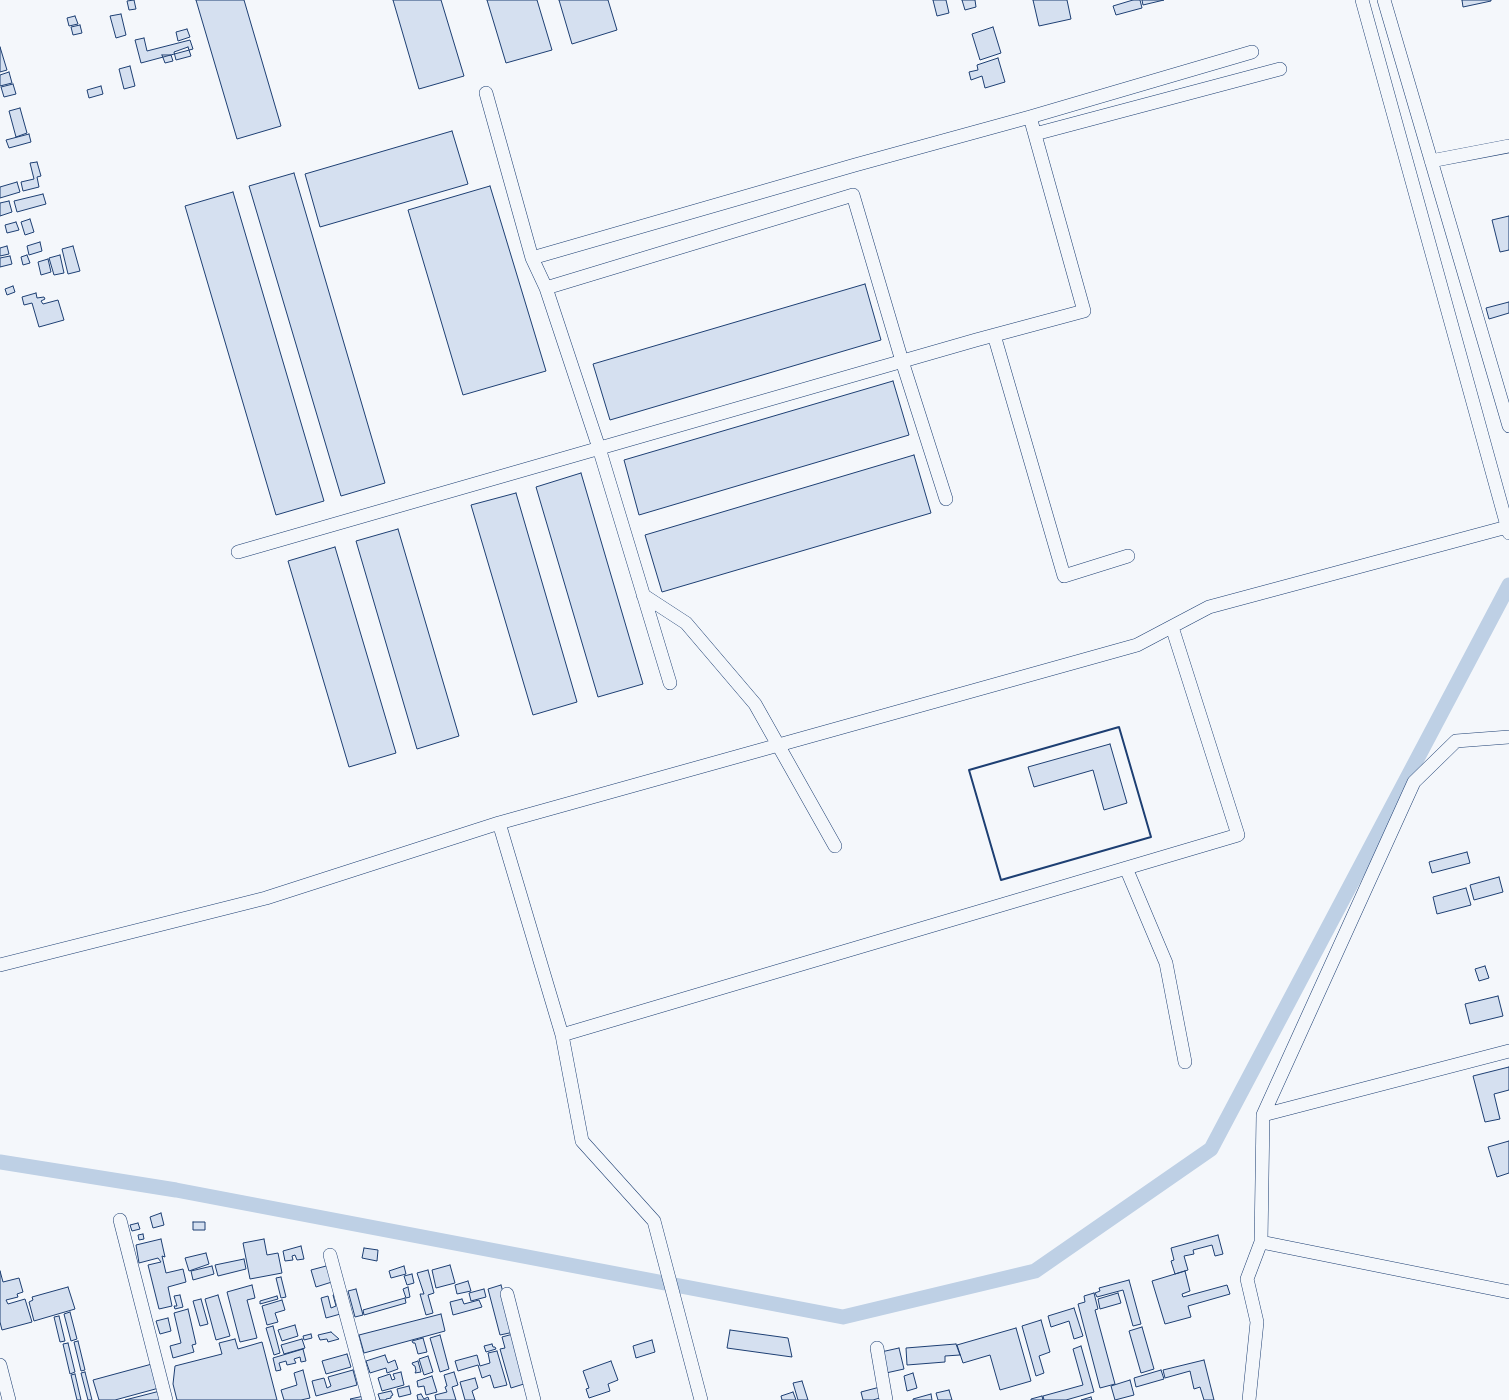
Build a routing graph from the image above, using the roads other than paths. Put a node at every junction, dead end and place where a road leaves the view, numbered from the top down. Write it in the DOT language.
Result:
graph roads {
  1 [pos="1362,0"];
  2 [pos="1384,0"];
  3 [pos="1252,52"];
  4 [pos="1280,70"];
  5 [pos="486,92"];
  6 [pos="1030,117"];
  7 [pos="1035,134"];
  8 [pos="1509,146"];
  9 [pos="1432,161"];
  10 [pos="532,258"];
  11 [pos="546,288"];
  12 [pos="994,335"];
  13 [pos="902,361"];
  14 [pos="1509,426"];
  15 [pos="599,448"];
  16 [pos="946,499"];
  17 [pos="1508,530"];
  18 [pos="238,552"];
  19 [pos="1128,556"];
  20 [pos="643,595"];
  21 [pos="1172,627"];
  22 [pos="670,683"];
  23 [pos="1509,737"];
  24 [pos="778,745"];
  25 [pos="499,823"];
  26 [pos="835,846"];
  27 [pos="1126,868"];
  28 [pos="0,965"];
  29 [pos="562,1035"];
  30 [pos="1509,1051"];
  31 [pos="1185,1062"];
  32 [pos="1263,1115"];
  33 [pos="120,1220"];
  34 [pos="1261,1242"];
  35 [pos="330,1255"];
  36 [pos="1509,1292"];
  37 [pos="507,1294"];
  38 [pos="877,1348"];
  39 [pos="0,1366"];
  40 [pos="9,1400"];
  41 [pos="166,1400"];
  42 [pos="369,1400"];
  43 [pos="534,1400"];
  44 [pos="701,1400"];
  45 [pos="886,1400"];
  46 [pos="1249,1400"];
  1 -- 17 [label="street"];
  2 -- 9 [label="street"];
  3 -- 6 [label="street"];
  4 -- 7 [label="street"];
  5 -- 10 [label="street"];
  6 -- 7 [label="street"];
  6 -- 10 [label="street"];
  7 -- 12 [label="street"];
  8 -- 9 [label="street"];
  9 -- 14 [label="street"];
  10 -- 11 [label="street"];
  11 -- 13 [label="street"];
  11 -- 15 [label="street"];
  12 -- 13 [label="street"];
  12 -- 19 [label="street"];
  13 -- 15 [label="street"];
  13 -- 16 [label="street"];
  15 -- 18 [label="street"];
  15 -- 20 [label="street"];
  17 -- 21 [label="street"];
  20 -- 22 [label="street"];
  20 -- 24 [label="street"];
  21 -- 24 [label="street"];
  21 -- 27 [label="street"];
  23 -- 32 [label="street"];
  24 -- 25 [label="street"];
  24 -- 26 [label="street"];
  25 -- 28 [label="street"];
  25 -- 29 [label="street"];
  27 -- 29 [label="street"];
  27 -- 31 [label="street"];
  29 -- 44 [label="street"];
  30 -- 32 [label="street"];
  32 -- 34 [label="street"];
  33 -- 41 [label="street"];
  34 -- 36 [label="street"];
  34 -- 46 [label="street"];
  35 -- 42 [label="street"];
  37 -- 43 [label="street"];
  38 -- 45 [label="street"];
  39 -- 40 [label="street"];
}
